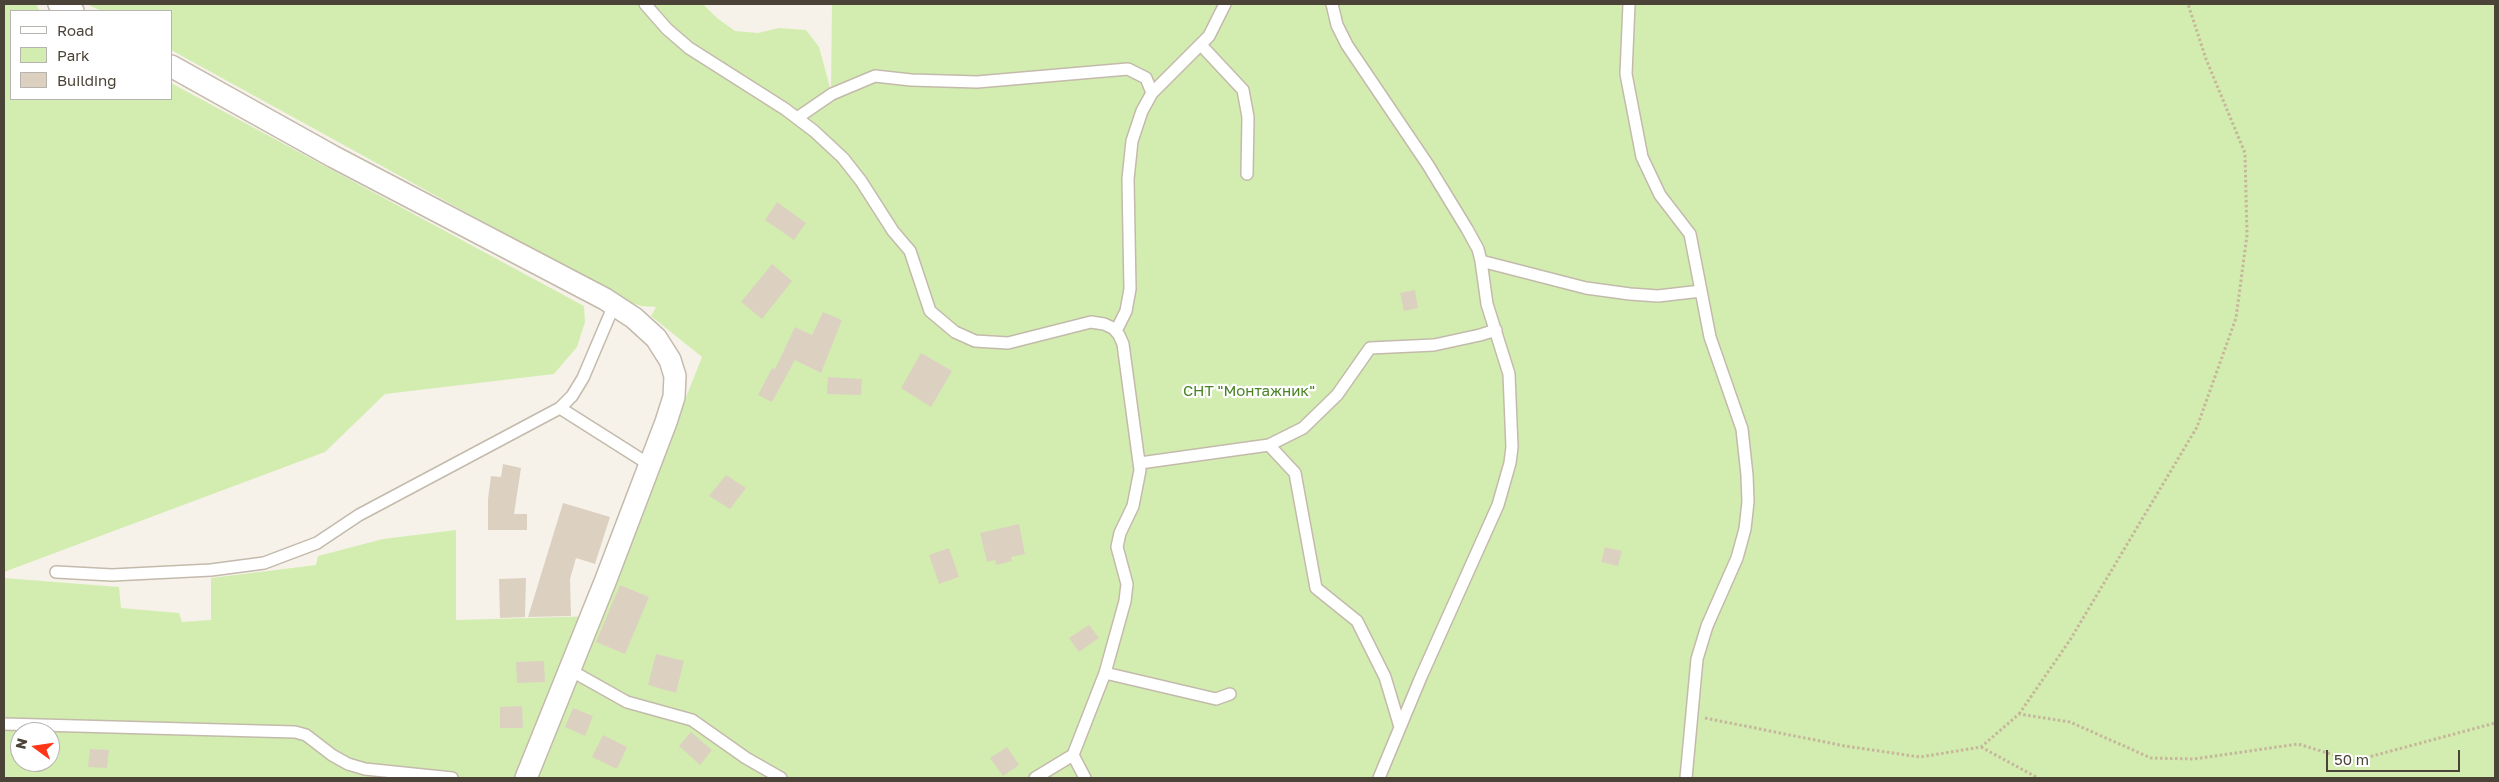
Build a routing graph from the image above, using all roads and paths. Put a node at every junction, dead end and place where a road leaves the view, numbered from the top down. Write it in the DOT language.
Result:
graph roads {
  1 [pos="59,4"];
  2 [pos="645,4"];
  3 [pos="1225,4"];
  4 [pos="1332,4"];
  5 [pos="1629,4"];
  6 [pos="2188,4"];
  7 [pos="71,10"];
  8 [pos="1201,45"];
  9 [pos="172,67"];
  10 [pos="1152,93"];
  11 [pos="797,118"];
  12 [pos="1247,174"];
  13 [pos="1481,262"];
  14 [pos="1701,291"];
  15 [pos="614,305"];
  16 [pos="1496,330"];
  17 [pos="1116,331"];
  18 [pos="560,408"];
  19 [pos="1269,445"];
  20 [pos="1140,463"];
  21 [pos="650,465"];
  22 [pos="56,572"];
  23 [pos="570,670"];
  24 [pos="1105,673"];
  25 [pos="1230,694"];
  26 [pos="2019,714"];
  27 [pos="1692,715"];
  28 [pos="2495,723"];
  29 [pos="4,724"];
  30 [pos="1400,727"];
  31 [pos="1980,747"];
  32 [pos="1073,755"];
  33 [pos="452,778"];
  34 [pos="526,778"];
  35 [pos="781,778"];
  36 [pos="1035,778"];
  37 [pos="1085,778"];
  38 [pos="1379,778"];
  39 [pos="1686,778"];
  40 [pos="2038,778"];
  1 -- 7 [label="street"];
  2 -- 11 [label="lane"];
  3 -- 8 [label="lane"];
  4 -- 13 [label="lane"];
  5 -- 14 [label="lane"];
  6 -- 26 [label="path"];
  8 -- 10 [label="lane"];
  8 -- 12 [label="lane"];
  9 -- 15 [label="street"];
  10 -- 11 [label="lane"];
  10 -- 17 [label="lane"];
  11 -- 17 [label="lane"];
  13 -- 14 [label="lane"];
  13 -- 16 [label="lane"];
  14 -- 27 [label="lane"];
  15 -- 18 [label="lane"];
  15 -- 21 [label="street"];
  16 -- 19 [label="lane"];
  16 -- 30 [label="lane"];
  17 -- 20 [label="lane"];
  18 -- 21 [label="lane"];
  18 -- 22 [label="lane"];
  19 -- 20 [label="lane"];
  19 -- 30 [label="lane"];
  20 -- 24 [label="lane"];
  21 -- 23 [label="street"];
  23 -- 34 [label="street"];
  23 -- 35 [label="lane"];
  24 -- 25 [label="lane"];
  24 -- 32 [label="lane"];
  26 -- 28 [label="path"];
  26 -- 31 [label="path"];
  27 -- 31 [label="path"];
  27 -- 39 [label="lane"];
  29 -- 33 [label="lane"];
  30 -- 38 [label="lane"];
  31 -- 40 [label="path"];
  32 -- 36 [label="lane"];
  32 -- 37 [label="lane"];
}
